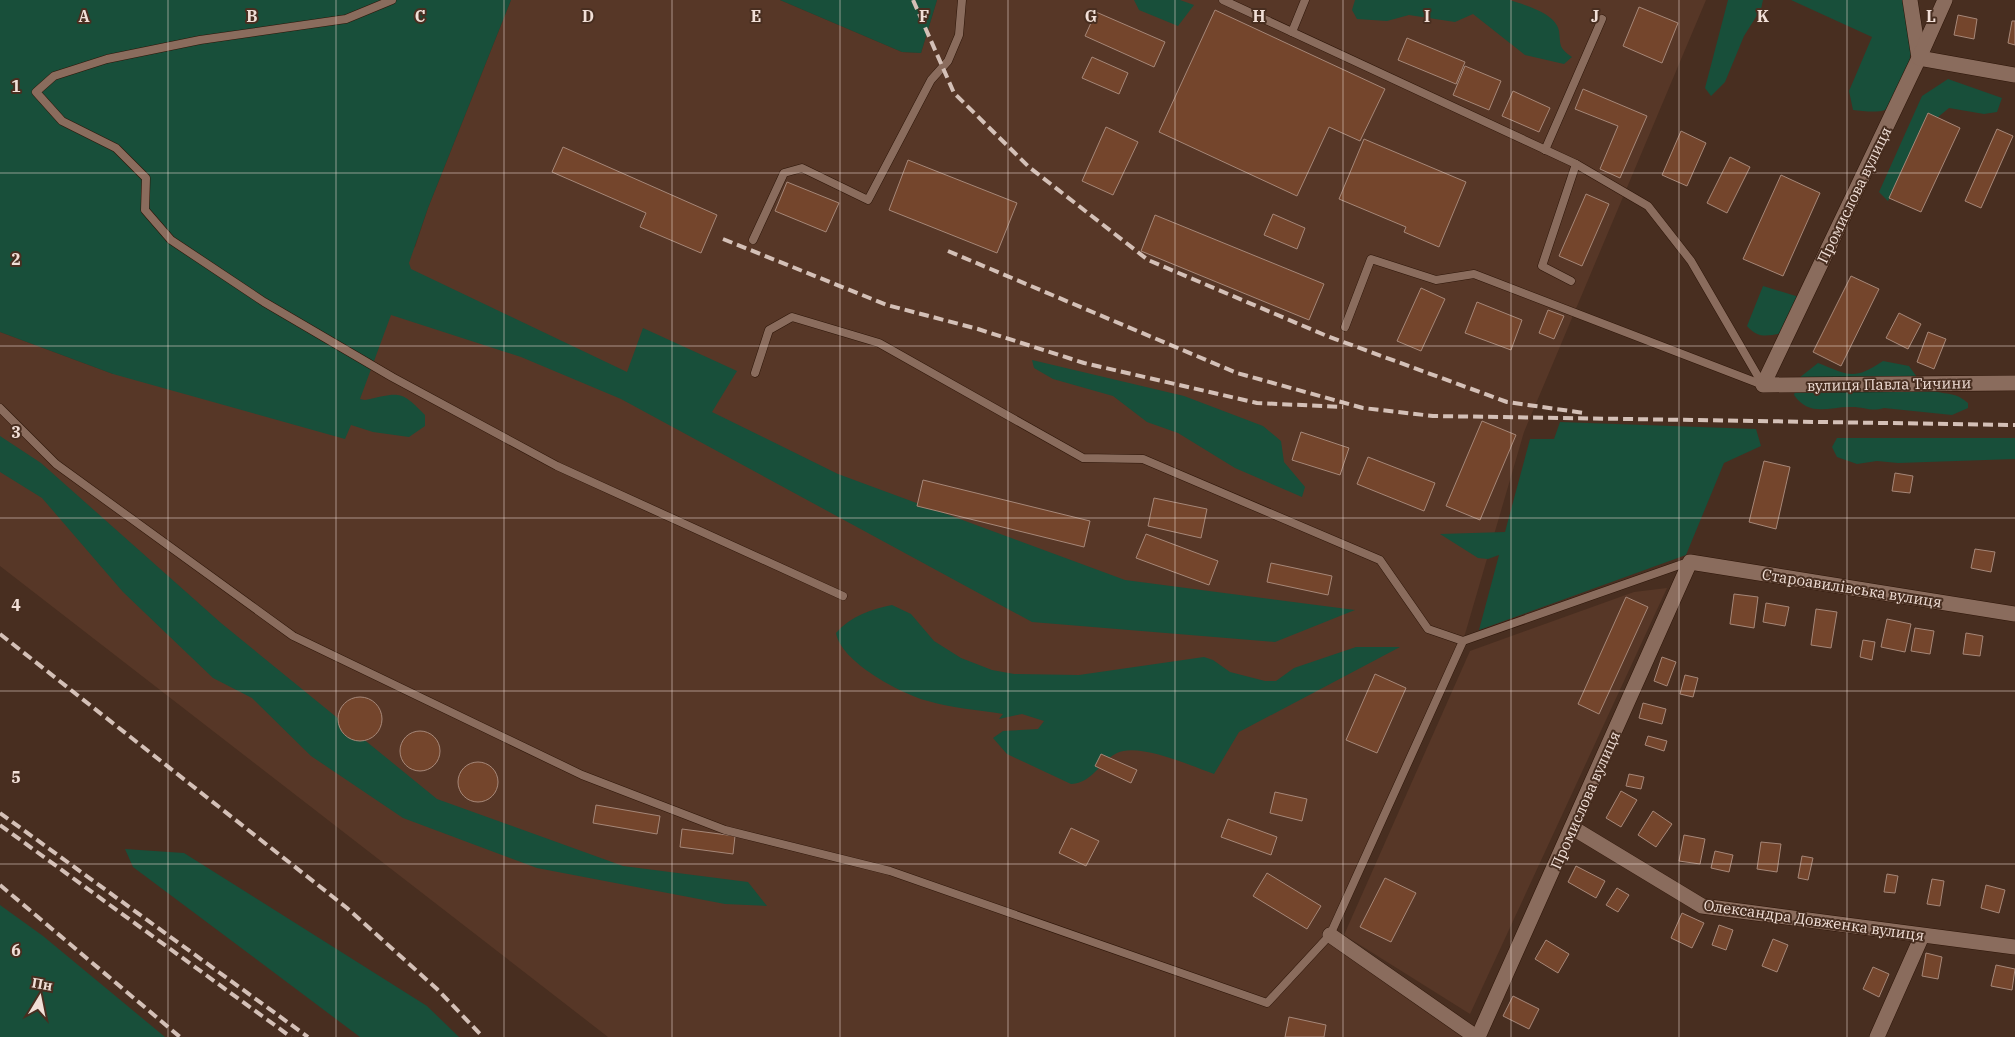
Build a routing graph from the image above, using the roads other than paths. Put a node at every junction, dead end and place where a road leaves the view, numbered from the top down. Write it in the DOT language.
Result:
graph roads {
  1 [pos="392,0"];
  2 [pos="962,0"];
  3 [pos="1223,0"];
  4 [pos="1305,0"];
  5 [pos="1910,0"];
  6 [pos="1945,0"];
  7 [pos="1602,19"];
  8 [pos="1292,32"];
  9 [pos="1919,58"];
  10 [pos="2015,75"];
  11 [pos="1545,150"];
  12 [pos="1576,164"];
  13 [pos="753,240"];
  14 [pos="1571,281"];
  15 [pos="1345,327"];
  16 [pos="755,373"];
  17 [pos="2015,383"];
  18 [pos="1763,385"];
  19 [pos="0,408"];
  20 [pos="1690,562"];
  21 [pos="843,596"];
  22 [pos="2015,614"];
  23 [pos="1463,641"];
  24 [pos="1572,828"];
  25 [pos="1330,935"];
  26 [pos="1922,936"];
  27 [pos="2015,947"];
  28 [pos="1477,1037"];
  29 [pos="1877,1037"];
  1 -- 21 [label="lane"];
  2 -- 13 [label="lane"];
  3 -- 8 [label="lane"];
  4 -- 8 [label="lane"];
  5 -- 9 [label="street"];
  6 -- 9 [label="street, Промислова вулиця"];
  7 -- 11 [label="lane"];
  8 -- 11 [label="lane"];
  9 -- 10 [label="street"];
  9 -- 18 [label="street, Промислова вулиця"];
  11 -- 12 [label="lane"];
  12 -- 14 [label="lane"];
  12 -- 18 [label="lane"];
  15 -- 18 [label="lane"];
  16 -- 23 [label="lane"];
  17 -- 18 [label="street, вулиця Павла Тичини"];
  19 -- 25 [label="lane"];
  20 -- 22 [label="street, Староавилівська вулиця"];
  20 -- 23 [label="lane"];
  20 -- 24 [label="street, Промислова вулиця"];
  23 -- 25 [label="lane"];
  24 -- 26 [label="street, Олександра Довженка вулиця"];
  24 -- 28 [label="street, Промислова вулиця"];
  25 -- 28 [label="street"];
  26 -- 27 [label="street, Олександра Довженка вулиця"];
  26 -- 29 [label="street"];
}
